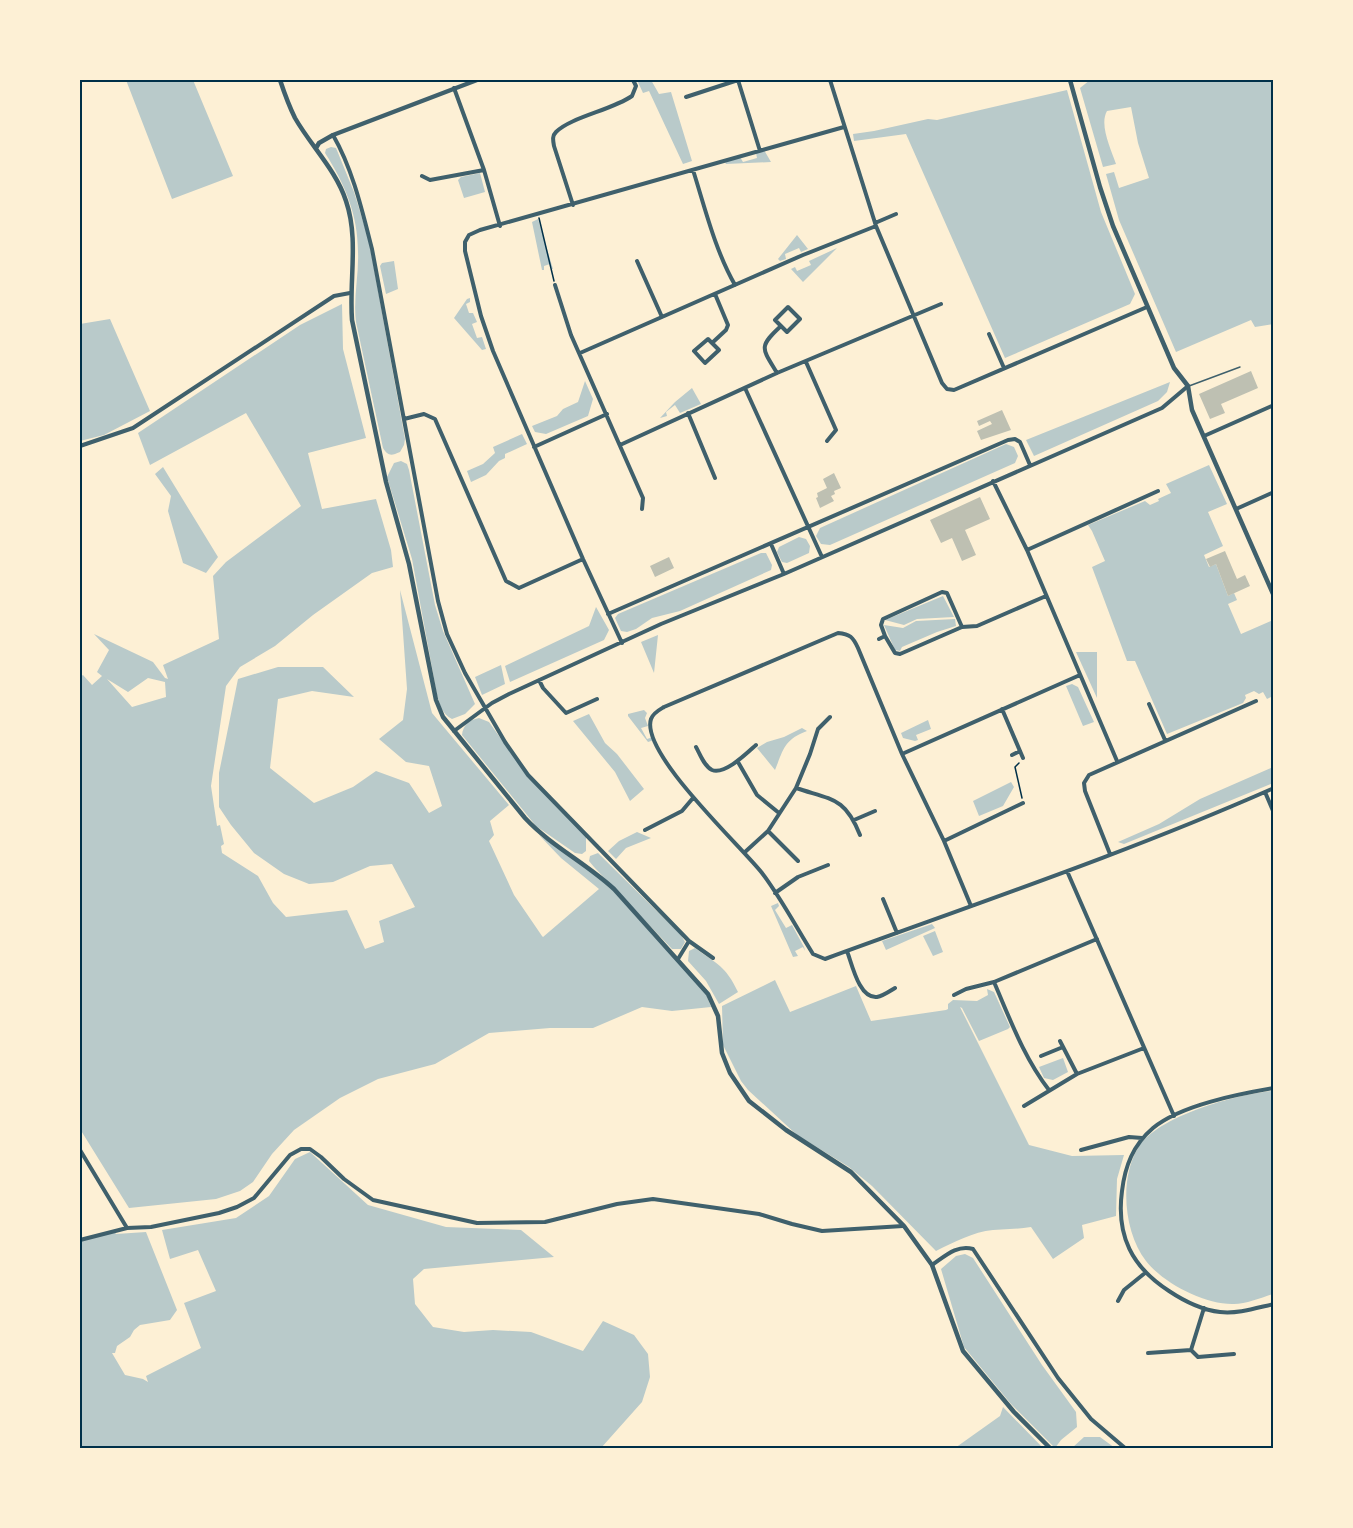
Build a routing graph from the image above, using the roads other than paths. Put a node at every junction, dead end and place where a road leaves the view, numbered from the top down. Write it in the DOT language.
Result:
graph roads {
  1 [pos="280,80"];
  2 [pos="476,80"];
  3 [pos="633,80"];
  4 [pos="738,80"];
  5 [pos="830,80"];
  6 [pos="1070,80"];
  7 [pos="454,88"];
  8 [pos="686,97"];
  9 [pos="844,128"];
  10 [pos="333,135"];
  11 [pos="316,148"];
  12 [pos="760,151"];
  13 [pos="484,170"];
  14 [pos="693,170"];
  15 [pos="422,176"];
  16 [pos="573,205"];
  17 [pos="896,214"];
  18 [pos="876,225"];
  19 [pos="500,226"];
  20 [pos="637,261"];
  21 [pos="555,285"];
  22 [pos="735,285"];
  23 [pos="350,293"];
  24 [pos="715,294"];
  25 [pos="941,303"];
  26 [pos="1147,307"];
  27 [pos="914,315"];
  28 [pos="662,317"];
  29 [pos="781,326"];
  30 [pos="989,334"];
  31 [pos="712,343"];
  32 [pos="580,353"];
  33 [pos="806,362"];
  34 [pos="1240,367"];
  35 [pos="1004,368"];
  36 [pos="777,373"];
  37 [pos="1188,386"];
  38 [pos="745,388"];
  39 [pos="1274,405"];
  40 [pos="688,413"];
  41 [pos="607,414"];
  42 [pos="404,419"];
  43 [pos="1204,436"];
  44 [pos="827,441"];
  45 [pos="620,445"];
  46 [pos="80,446"];
  47 [pos="534,447"];
  48 [pos="1030,465"];
  49 [pos="715,478"];
  50 [pos="993,481"];
  51 [pos="1158,491"];
  52 [pos="1274,492"];
  53 [pos="642,509"];
  54 [pos="1236,509"];
  55 [pos="808,527"];
  56 [pos="771,544"];
  57 [pos="1027,550"];
  58 [pos="822,557"];
  59 [pos="583,559"];
  60 [pos="784,574"];
  61 [pos="1274,577"];
  62 [pos="1267,580"];
  63 [pos="1046,596"];
  64 [pos="1274,596"];
  65 [pos="608,614"];
  66 [pos="962,627"];
  67 [pos="885,636"];
  68 [pos="879,639"];
  69 [pos="622,643"];
  70 [pos="864,645"];
  71 [pos="858,648"];
  72 [pos="1080,675"];
  73 [pos="539,680"];
  74 [pos="597,699"];
  75 [pos="1256,701"];
  76 [pos="1149,704"];
  77 [pos="484,708"];
  78 [pos="1002,709"];
  79 [pos="830,717"];
  80 [pos="454,730"];
  81 [pos="1165,740"];
  82 [pos="756,745"];
  83 [pos="696,747"];
  84 [pos="1020,751"];
  85 [pos="902,754"];
  86 [pos="1012,755"];
  87 [pos="1023,758"];
  88 [pos="1117,761"];
  89 [pos="738,762"];
  90 [pos="796,788"];
  91 [pos="1274,788"];
  92 [pos="1264,792"];
  93 [pos="693,798"];
  94 [pos="1023,803"];
  95 [pos="875,811"];
  96 [pos="779,813"];
  97 [pos="1274,813"];
  98 [pos="854,820"];
  99 [pos="645,830"];
  100 [pos="768,831"];
  101 [pos="860,835"];
  102 [pos="944,841"];
  103 [pos="745,852"];
  104 [pos="1110,854"];
  105 [pos="798,861"];
  106 [pos="828,865"];
  107 [pos="1067,870"];
  108 [pos="775,893"];
  109 [pos="883,899"];
  110 [pos="971,906"];
  111 [pos="897,933"];
  112 [pos="1097,939"];
  113 [pos="689,940"];
  114 [pos="847,951"];
  115 [pos="712,958"];
  116 [pos="678,959"];
  117 [pos="994,982"];
  118 [pos="895,988"];
  119 [pos="954,995"];
  120 [pos="1060,1041"];
  121 [pos="1063,1047"];
  122 [pos="1144,1048"];
  123 [pos="1041,1056"];
  124 [pos="1077,1074"];
  125 [pos="1274,1088"];
  126 [pos="1049,1090"];
  127 [pos="1024,1106"];
  128 [pos="1174,1116"];
  129 [pos="1143,1138"];
  130 [pos="80,1150"];
  131 [pos="1082,1150"];
  132 [pos="904,1226"];
  133 [pos="127,1228"];
  134 [pos="80,1240"];
  135 [pos="932,1265"];
  136 [pos="1145,1273"];
  137 [pos="1118,1301"];
  138 [pos="1274,1304"];
  139 [pos="1204,1308"];
  140 [pos="1191,1350"];
  141 [pos="1148,1353"];
  142 [pos="1234,1354"];
  143 [pos="1050,1449"];
  144 [pos="1125,1449"];
  1 -- 11 [label="street"];
  2 -- 7 [label="street"];
  3 -- 16 [label="street"];
  4 -- 8 [label="street"];
  4 -- 12 [label="street"];
  5 -- 9 [label="street"];
  6 -- 26 [label="street"];
  7 -- 10 [label="street"];
  7 -- 13 [label="street"];
  9 -- 12 [label="street"];
  9 -- 18 [label="street"];
  10 -- 11 [label="street"];
  10 -- 42 [label="street"];
  11 -- 23 [label="street"];
  12 -- 14 [label="street"];
  13 -- 15 [label="street"];
  13 -- 19 [label="street"];
  14 -- 16 [label="street"];
  14 -- 22 [label="street"];
  16 -- 19 [label="street"];
  17 -- 18 [label="street"];
  18 -- 22 [label="street"];
  18 -- 27 [label="street"];
  19 -- 47 [label="street"];
  20 -- 28 [label="street"];
  21 -- 32 [label="street"];
  22 -- 24 [label="street"];
  23 -- 46 [label="street"];
  23 -- 80 [label="street"];
  24 -- 28 [label="street"];
  24 -- 31 [label="street"];
  25 -- 27 [label="street"];
  26 -- 35 [label="street"];
  26 -- 37 [label="street"];
  27 -- 33 [label="street"];
  27 -- 35 [label="street"];
  28 -- 32 [label="street"];
  29 -- 29 [label="street"];
  29 -- 36 [label="street"];
  30 -- 35 [label="street"];
  31 -- 31 [label="street"];
  32 -- 41 [label="street"];
  33 -- 36 [label="street"];
  33 -- 44 [label="street"];
  34 -- 37 [label="lane"];
  36 -- 38 [label="street"];
  37 -- 43 [label="street"];
  37 -- 48 [label="street"];
  38 -- 40 [label="street"];
  38 -- 55 [label="street"];
  39 -- 43 [label="street"];
  40 -- 45 [label="street"];
  40 -- 49 [label="street"];
  41 -- 45 [label="street"];
  41 -- 47 [label="street"];
  42 -- 59 [label="street"];
  42 -- 77 [label="street"];
  43 -- 54 [label="street"];
  45 -- 53 [label="street"];
  47 -- 59 [label="street"];
  48 -- 50 [label="street"];
  48 -- 55 [label="street"];
  50 -- 57 [label="street"];
  50 -- 58 [label="street"];
  51 -- 57 [label="street"];
  52 -- 54 [label="street"];
  54 -- 62 [label="street"];
  55 -- 56 [label="street"];
  55 -- 58 [label="street"];
  56 -- 60 [label="street"];
  56 -- 65 [label="street"];
  57 -- 63 [label="street"];
  58 -- 60 [label="street"];
  59 -- 65 [label="street"];
  60 -- 69 [label="street"];
  61 -- 62 [label="street"];
  62 -- 64 [label="street"];
  63 -- 66 [label="street"];
  63 -- 72 [label="street"];
  65 -- 69 [label="street"];
  66 -- 67 [label="street"];
  66 -- 67 [label="street"];
  67 -- 68 [label="street"];
  69 -- 73 [label="street"];
  70 -- 71 [label="street"];
  71 -- 85 [label="street"];
  71 -- 93 [label="street"];
  72 -- 78 [label="street"];
  72 -- 88 [label="street"];
  73 -- 74 [label="street"];
  73 -- 77 [label="street"];
  75 -- 81 [label="street"];
  76 -- 81 [label="street"];
  77 -- 80 [label="street"];
  77 -- 113 [label="street"];
  78 -- 84 [label="street"];
  78 -- 85 [label="street"];
  79 -- 90 [label="street"];
  80 -- 116 [label="street"];
  81 -- 88 [label="street"];
  82 -- 89 [label="street"];
  83 -- 89 [label="street"];
  84 -- 86 [label="street"];
  84 -- 87 [label="street"];
  85 -- 102 [label="street"];
  88 -- 104 [label="street"];
  89 -- 96 [label="street"];
  90 -- 96 [label="street"];
  90 -- 98 [label="street"];
  91 -- 92 [label="street"];
  92 -- 97 [label="street"];
  92 -- 104 [label="street"];
  93 -- 99 [label="street"];
  93 -- 103 [label="street"];
  94 -- 102 [label="street"];
  95 -- 98 [label="street"];
  96 -- 100 [label="street"];
  98 -- 101 [label="street"];
  100 -- 103 [label="street"];
  100 -- 105 [label="street"];
  102 -- 110 [label="street"];
  103 -- 108 [label="street"];
  104 -- 107 [label="street"];
  106 -- 108 [label="street"];
  107 -- 110 [label="street"];
  107 -- 112 [label="street"];
  108 -- 114 [label="street"];
  109 -- 111 [label="street"];
  110 -- 111 [label="street"];
  111 -- 114 [label="street"];
  112 -- 117 [label="street"];
  112 -- 122 [label="street"];
  113 -- 115 [label="street"];
  113 -- 116 [label="street"];
  114 -- 118 [label="street"];
  116 -- 132 [label="street"];
  117 -- 119 [label="street"];
  117 -- 126 [label="street"];
  120 -- 121 [label="street"];
  121 -- 123 [label="street"];
  121 -- 124 [label="street"];
  122 -- 124 [label="street"];
  122 -- 128 [label="street"];
  124 -- 126 [label="street"];
  125 -- 128 [label="street"];
  126 -- 127 [label="street"];
  128 -- 129 [label="street"];
  129 -- 131 [label="street"];
  129 -- 136 [label="street"];
  130 -- 133 [label="street"];
  132 -- 133 [label="street"];
  132 -- 135 [label="street"];
  133 -- 134 [label="street"];
  135 -- 143 [label="street"];
  135 -- 144 [label="street"];
  136 -- 137 [label="street"];
  136 -- 139 [label="street"];
  138 -- 139 [label="street"];
  139 -- 140 [label="street"];
  140 -- 141 [label="street"];
  140 -- 142 [label="street"];
}
